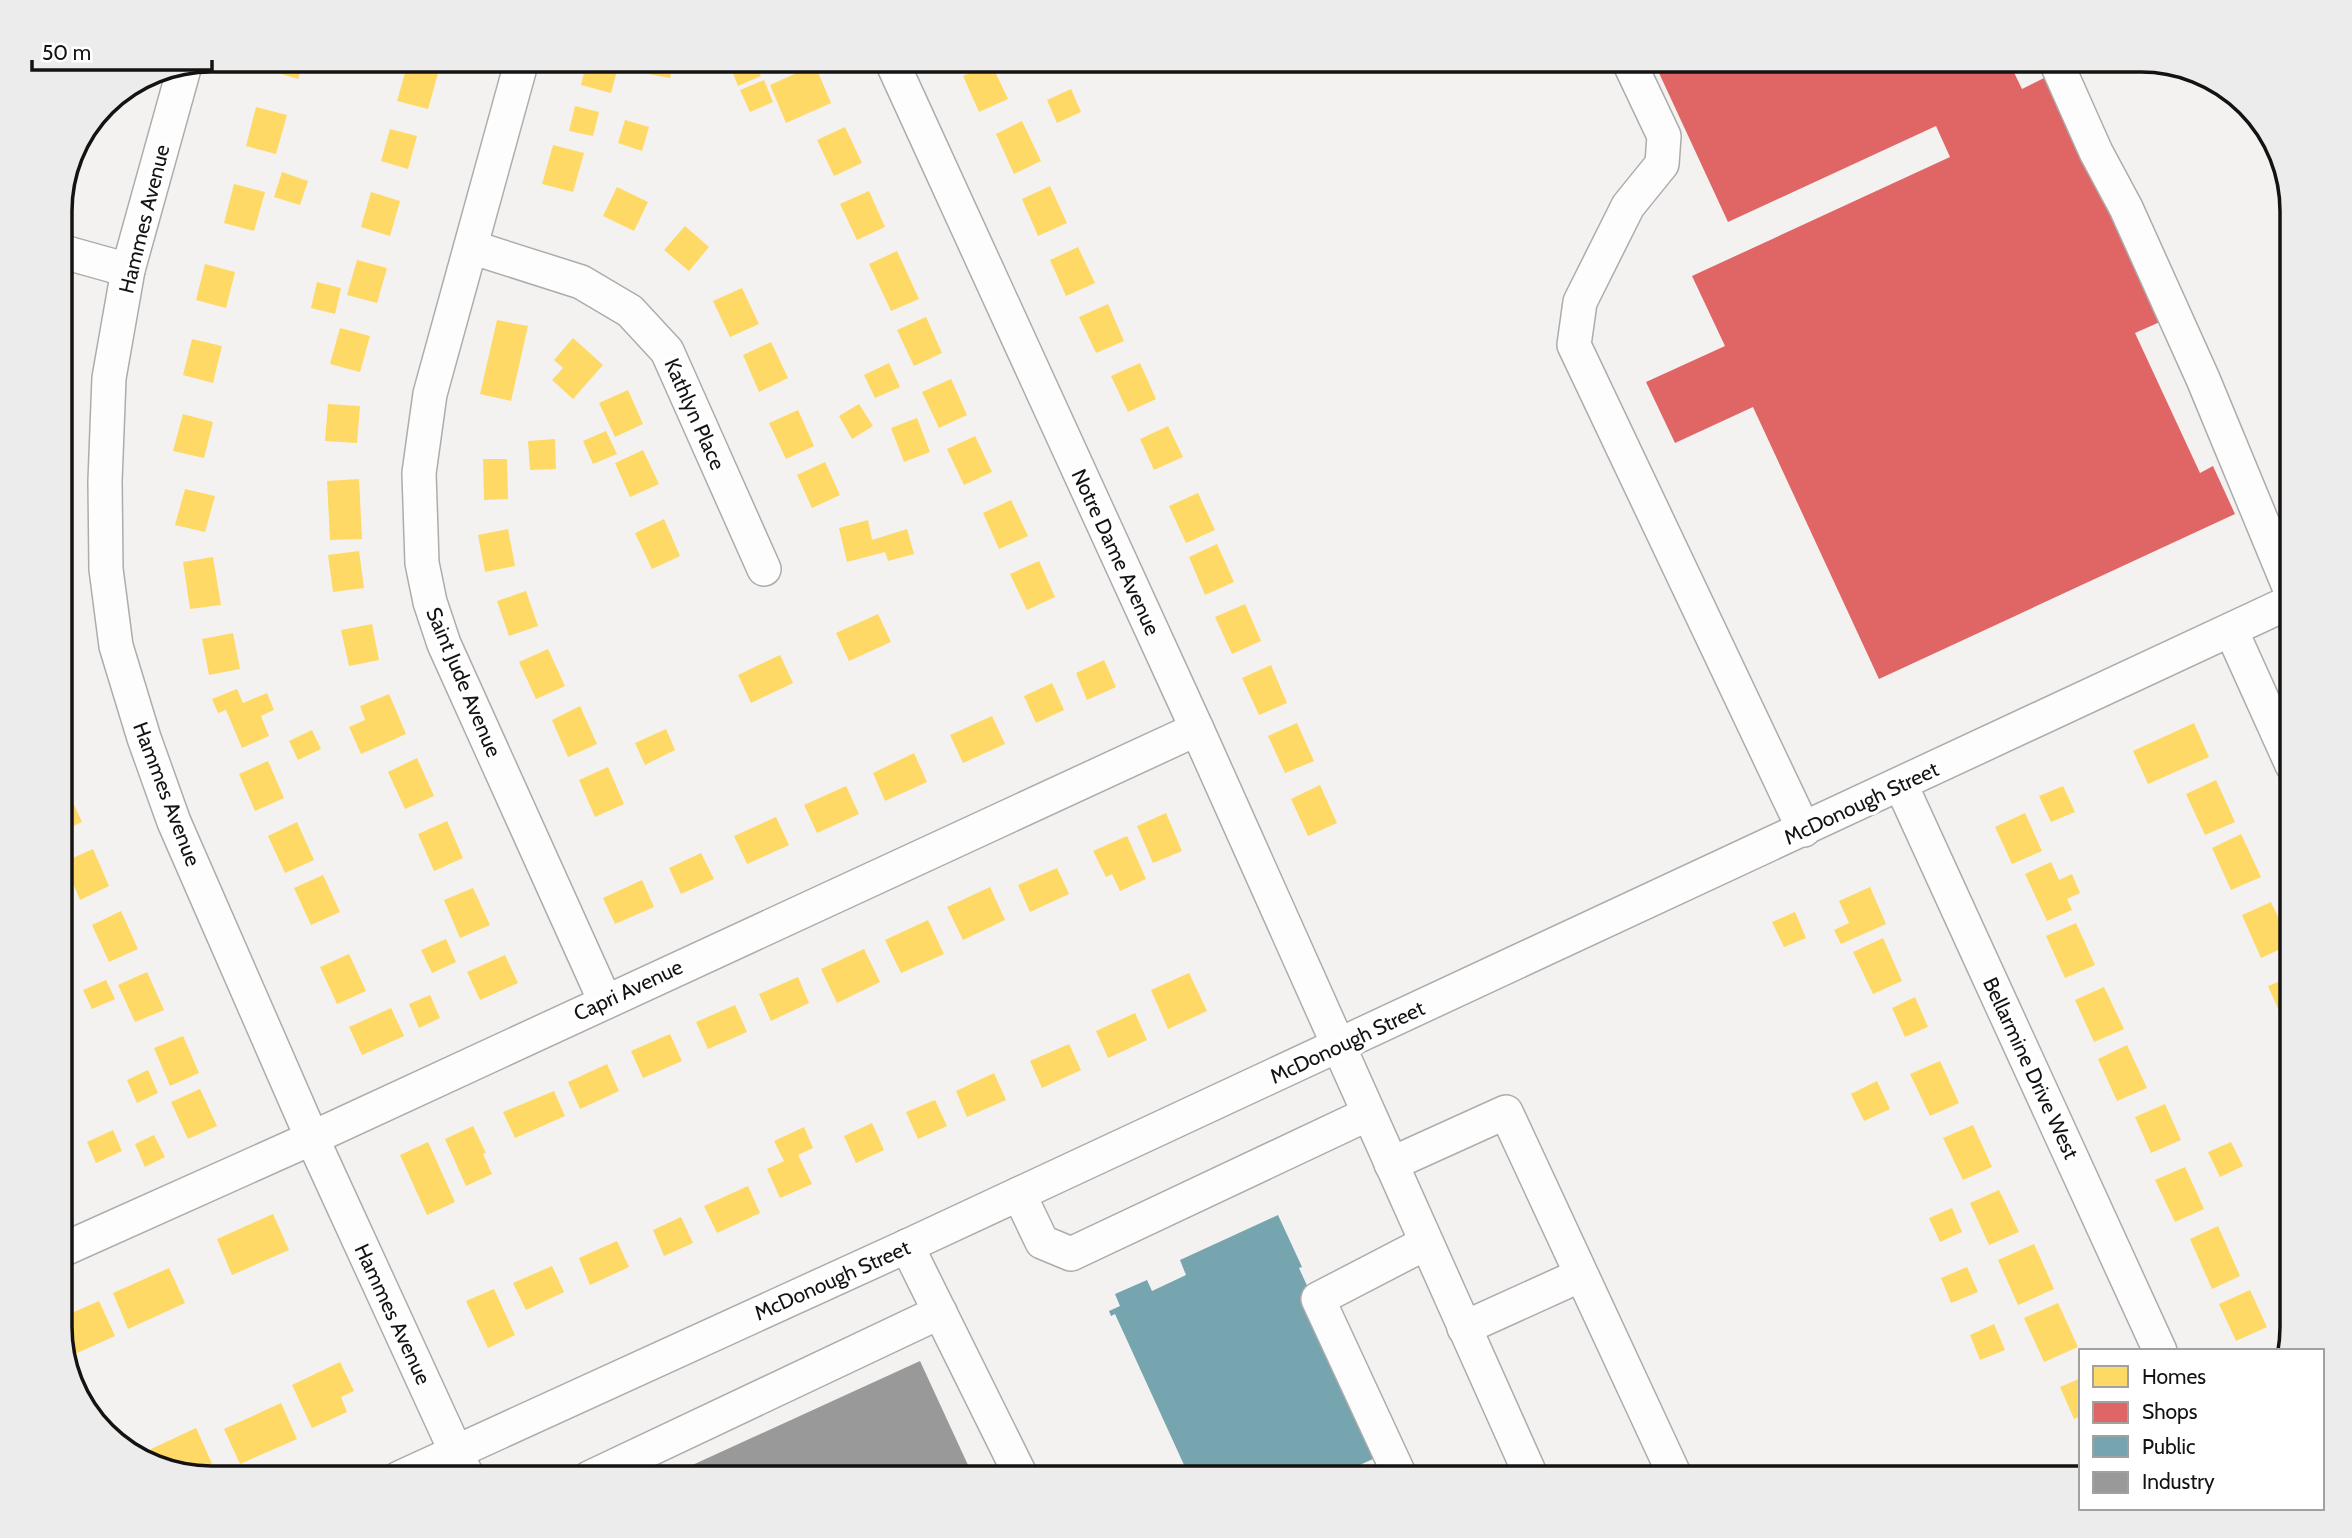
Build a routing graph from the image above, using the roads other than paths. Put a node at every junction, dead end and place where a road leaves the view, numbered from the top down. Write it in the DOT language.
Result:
graph roads {
  1 [pos="519,72"];
  2 [pos="896,72"];
  3 [pos="1634,72"];
  4 [pos="2059,72"];
  5 [pos="182,74"];
  6 [pos="471,247"];
  7 [pos="72,254"];
  8 [pos="128,270"];
  9 [pos="2280,565"];
  10 [pos="764,569"];
  11 [pos="2280,607"];
  12 [pos="2231,630"];
  13 [pos="1197,729"];
  14 [pos="2280,738"];
  15 [pos="1901,785"];
  16 [pos="1804,830"];
  17 [pos="605,1001"];
  18 [pos="1338,1046"];
  19 [pos="1368,1114"];
  20 [pos="312,1138"];
  21 [pos="1391,1164"];
  22 [pos="1019,1194"];
  23 [pos="1426,1243"];
  24 [pos="72,1246"];
  25 [pos="907,1246"];
  26 [pos="1581,1275"];
  27 [pos="940,1312"];
  28 [pos="1464,1328"];
  29 [pos="2159,1349"];
  30 [pos="462,1465"];
  31 [pos="616,1466"];
  32 [pos="1016,1466"];
  33 [pos="1395,1466"];
  34 [pos="1525,1466"];
  35 [pos="1670,1466"];
  1 -- 6 [label="street, Saint Jude Avenue"];
  2 -- 13 [label="street, Notre Dame Avenue"];
  3 -- 16 [label="street"];
  4 -- 9 [label="street"];
  5 -- 8 [label="street, Hammes Avenue"];
  6 -- 10 [label="street, Kathlyn Place"];
  6 -- 17 [label="street, Saint Jude Avenue"];
  7 -- 8 [label="street"];
  8 -- 20 [label="street, Hammes Avenue"];
  11 -- 12 [label="street, McDonough Street"];
  12 -- 14 [label="street"];
  12 -- 15 [label="street, McDonough Street"];
  13 -- 17 [label="street, Capri Avenue"];
  13 -- 18 [label="street, Notre Dame Avenue"];
  15 -- 16 [label="street, McDonough Street"];
  15 -- 29 [label="street, Bellarmine Drive West"];
  16 -- 18 [label="street, McDonough Street"];
  17 -- 20 [label="street, Capri Avenue"];
  18 -- 19 [label="street, Notre Dame Avenue"];
  18 -- 22 [label="street, McDonough Street"];
  19 -- 21 [label="street, Notre Dame Avenue"];
  19 -- 22 [label="street"];
  20 -- 24 [label="street, Capri Avenue"];
  20 -- 30 [label="street, Hammes Avenue"];
  21 -- 23 [label="street, Notre Dame Avenue"];
  21 -- 26 [label="street"];
  22 -- 25 [label="street, McDonough Street"];
  23 -- 28 [label="street, Notre Dame Avenue"];
  23 -- 33 [label="street"];
  25 -- 27 [label="street"];
  25 -- 30 [label="street, McDonough Street"];
  26 -- 28 [label="street"];
  26 -- 35 [label="street"];
  27 -- 31 [label="street"];
  27 -- 32 [label="street"];
  28 -- 34 [label="street, Notre Dame Avenue"];
}
